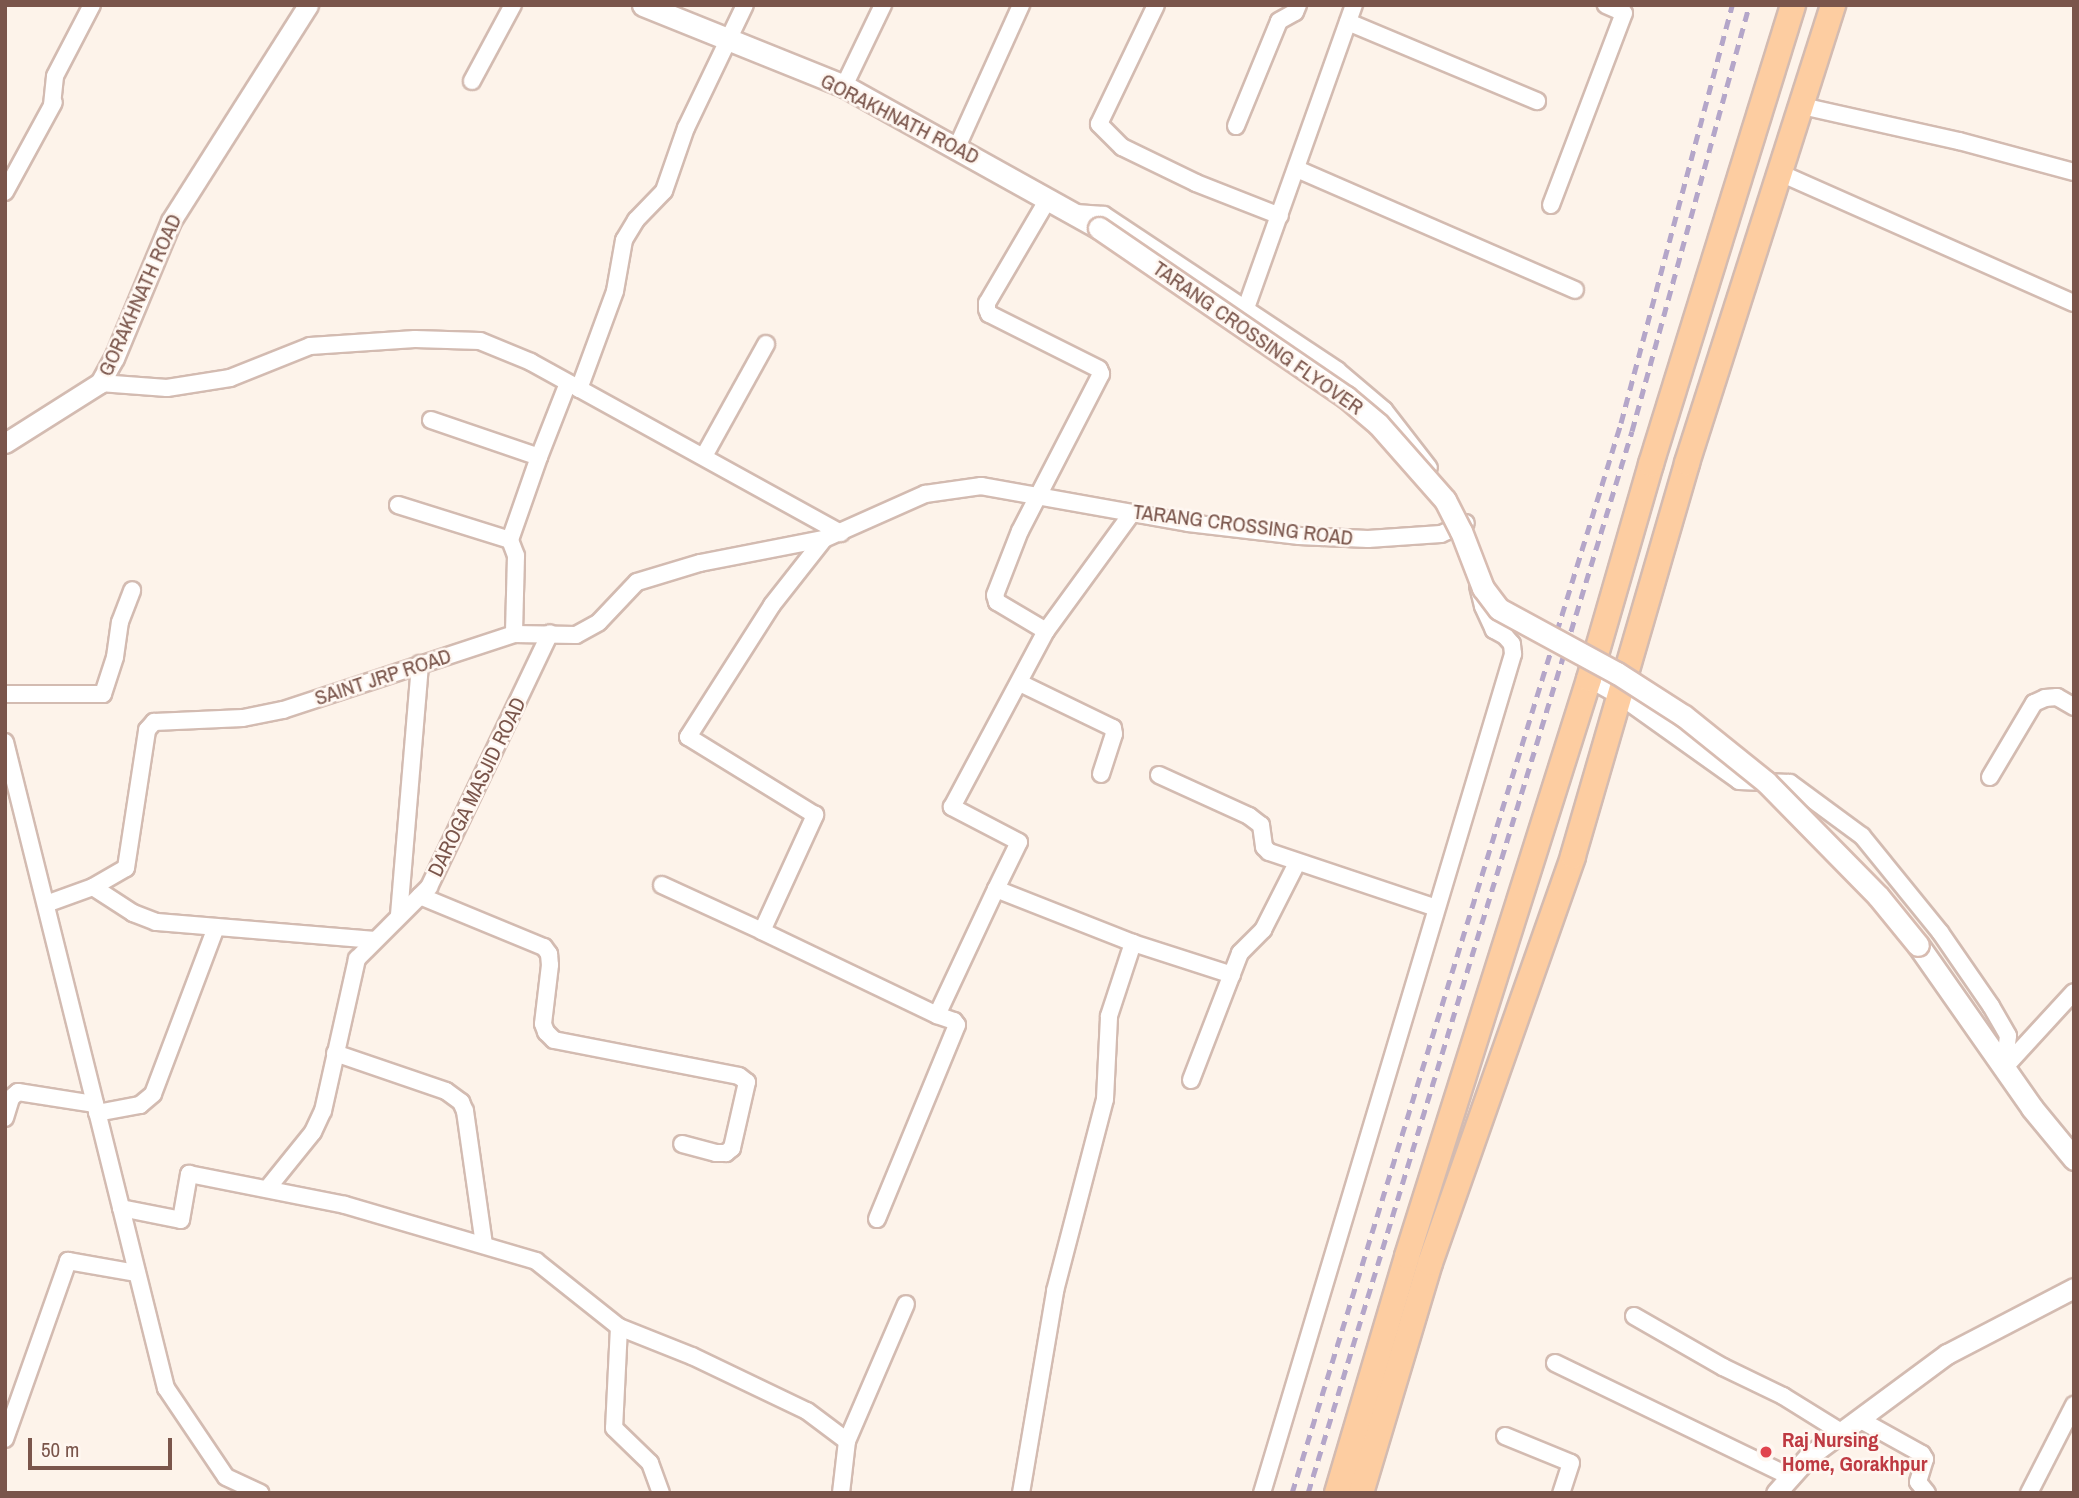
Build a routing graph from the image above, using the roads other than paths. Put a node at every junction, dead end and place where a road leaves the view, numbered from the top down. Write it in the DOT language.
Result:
graph roads {
  1 [pos="92,5"];
  2 [pos="308,5"];
  3 [pos="513,5"];
  4 [pos="643,5"];
  5 [pos="745,5"];
  6 [pos="883,5"];
  7 [pos="1021,5"];
  8 [pos="1156,5"];
  9 [pos="1298,5"];
  10 [pos="1354,5"];
  11 [pos="1606,5"];
  12 [pos="1793,5"];
  13 [pos="1833,5"];
  14 [pos="1348,22"];
  15 [pos="727,42"];
  16 [pos="471,81"];
  17 [pos="844,86"];
  18 [pos="1537,101"];
  19 [pos="1802,106"];
  20 [pos="1236,126"];
  21 [pos="957,147"];
  22 [pos="1297,169"];
  23 [pos="2074,172"];
  24 [pos="1780,173"];
  25 [pos="5,192"];
  26 [pos="1048,199"];
  27 [pos="1551,205"];
  28 [pos="1073,213"];
  29 [pos="1280,216"];
  30 [pos="1575,290"];
  31 [pos="2074,303"];
  32 [pos="1246,308"];
  33 [pos="766,344"];
  34 [pos="100,383"];
  35 [pos="574,386"];
  36 [pos="431,420"];
  37 [pos="5,443"];
  38 [pos="704,456"];
  39 [pos="539,457"];
  40 [pos="1038,495"];
  41 [pos="398,505"];
  42 [pos="1132,513"];
  43 [pos="1466,522"];
  44 [pos="841,533"];
  45 [pos="824,539"];
  46 [pos="510,540"];
  47 [pos="132,590"];
  48 [pos="1046,631"];
  49 [pos="550,633"];
  50 [pos="514,634"];
  51 [pos="420,664"];
  52 [pos="1589,679"];
  53 [pos="1020,683"];
  54 [pos="5,694"];
  55 [pos="1620,696"];
  56 [pos="2074,708"];
  57 [pos="5,742"];
  58 [pos="1101,774"];
  59 [pos="1159,775"];
  60 [pos="1990,777"];
  61 [pos="1297,863"];
  62 [pos="662,885"];
  63 [pos="93,887"];
  64 [pos="996,889"];
  65 [pos="419,896"];
  66 [pos="46,904"];
  67 [pos="1436,908"];
  68 [pos="400,915"];
  69 [pos="216,927"];
  70 [pos="762,931"];
  71 [pos="373,940"];
  72 [pos="1133,943"];
  73 [pos="1232,975"];
  74 [pos="2074,992"];
  75 [pos="937,1015"];
  76 [pos="335,1053"];
  77 [pos="2004,1068"];
  78 [pos="1191,1080"];
  79 [pos="11,1089"];
  80 [pos="96,1109"];
  81 [pos="5,1118"];
  82 [pos="682,1144"];
  83 [pos="2074,1158"];
  84 [pos="267,1189"];
  85 [pos="121,1208"];
  86 [pos="877,1219"];
  87 [pos="484,1245"];
  88 [pos="137,1273"];
  89 [pos="2074,1288"];
  90 [pos="906,1304"];
  91 [pos="1634,1317"];
  92 [pos="619,1327"];
  93 [pos="1555,1363"];
  94 [pos="2073,1408"];
  95 [pos="1858,1419"];
  96 [pos="1841,1432"];
  97 [pos="1505,1436"];
  98 [pos="5,1439"];
  99 [pos="847,1441"];
  100 [pos="1791,1477"];
  101 [pos="261,1493"];
  102 [pos="661,1493"];
  103 [pos="841,1493"];
  104 [pos="1021,1493"];
  105 [pos="1262,1493"];
  106 [pos="1337,1493"];
  107 [pos="1361,1493"];
  108 [pos="1561,1493"];
  109 [pos="1776,1493"];
  110 [pos="1927,1493"];
  111 [pos="2029,1493"];
  1 -- 25 [label="street"];
  2 -- 34 [label="street, GORAKHNATH ROAD"];
  3 -- 16 [label="street"];
  4 -- 15 [label="main road, GORAKHNATH ROAD"];
  5 -- 15 [label="street"];
  6 -- 17 [label="street"];
  7 -- 21 [label="street"];
  8 -- 29 [label="street"];
  9 -- 20 [label="street"];
  10 -- 14 [label="street"];
  11 -- 27 [label="street"];
  12 -- 52 [label="main road"];
  13 -- 19 [label="main road"];
  14 -- 18 [label="street"];
  14 -- 22 [label="street"];
  15 -- 17 [label="main road, GORAKHNATH ROAD"];
  15 -- 35 [label="street"];
  17 -- 21 [label="main road, GORAKHNATH ROAD"];
  19 -- 23 [label="street"];
  19 -- 24 [label="main road"];
  21 -- 26 [label="main road, GORAKHNATH ROAD"];
  22 -- 29 [label="street"];
  22 -- 30 [label="street"];
  24 -- 31 [label="street"];
  24 -- 55 [label="main road"];
  26 -- 28 [label="main road, GORAKHNATH ROAD"];
  26 -- 40 [label="street"];
  28 -- 32 [label="street"];
  28 -- 77 [label="main road, TARANG CROSSING FLYOVER, bridge"];
  29 -- 32 [label="street"];
  32 -- 43 [label="street"];
  33 -- 38 [label="street"];
  34 -- 35 [label="street"];
  34 -- 37 [label="street, GORAKHNATH ROAD"];
  35 -- 38 [label="street"];
  35 -- 39 [label="street"];
  36 -- 39 [label="street"];
  38 -- 44 [label="street"];
  39 -- 46 [label="street"];
  40 -- 42 [label="street, TARANG CROSSING ROAD"];
  40 -- 44 [label="street, TARANG CROSSING ROAD"];
  40 -- 48 [label="street"];
  41 -- 46 [label="street"];
  42 -- 43 [label="street, TARANG CROSSING ROAD"];
  42 -- 48 [label="street"];
  43 -- 67 [label="street"];
  44 -- 45 [label="street, TARANG CROSSING ROAD"];
  45 -- 49 [label="street, SAINT JRP ROAD"];
  45 -- 70 [label="street"];
  46 -- 50 [label="street"];
  47 -- 54 [label="street"];
  48 -- 53 [label="street"];
  49 -- 50 [label="street, SAINT JRP ROAD"];
  49 -- 65 [label="street, DAROGA MASJID ROAD"];
  50 -- 51 [label="street, SAINT JRP ROAD"];
  51 -- 63 [label="street, SAINT JRP ROAD"];
  51 -- 68 [label="street"];
  52 -- 55 [label="street"];
  52 -- 106 [label="main road"];
  53 -- 58 [label="street"];
  53 -- 64 [label="street"];
  55 -- 77 [label="street"];
  55 -- 107 [label="main road"];
  56 -- 60 [label="street"];
  57 -- 66 [label="street"];
  59 -- 61 [label="street"];
  61 -- 67 [label="street"];
  61 -- 73 [label="street"];
  62 -- 70 [label="street"];
  63 -- 66 [label="street, SAINT JRP ROAD"];
  63 -- 69 [label="street"];
  64 -- 72 [label="street"];
  64 -- 75 [label="street"];
  65 -- 68 [label="street, DAROGA MASJID ROAD"];
  65 -- 82 [label="street"];
  66 -- 80 [label="street"];
  67 -- 105 [label="street"];
  68 -- 71 [label="street, DAROGA MASJID ROAD"];
  69 -- 71 [label="street"];
  69 -- 80 [label="street"];
  70 -- 75 [label="street"];
  71 -- 76 [label="street, DAROGA MASJID ROAD"];
  72 -- 73 [label="street"];
  72 -- 104 [label="street"];
  73 -- 78 [label="street"];
  74 -- 77 [label="street"];
  75 -- 86 [label="street"];
  76 -- 84 [label="street, DAROGA MASJID ROAD"];
  76 -- 87 [label="street"];
  77 -- 83 [label="main road, TARANG CROSSING FLYOVER"];
  79 -- 80 [label="street"];
  79 -- 81 [label="street"];
  80 -- 85 [label="street"];
  84 -- 85 [label="street"];
  84 -- 87 [label="street"];
  85 -- 88 [label="street"];
  87 -- 92 [label="street"];
  88 -- 98 [label="street"];
  88 -- 101 [label="street"];
  89 -- 95 [label="street"];
  90 -- 99 [label="street"];
  91 -- 96 [label="street"];
  92 -- 99 [label="street"];
  92 -- 102 [label="street"];
  93 -- 100 [label="street"];
  94 -- 111 [label="street"];
  95 -- 96 [label="street"];
  95 -- 110 [label="street"];
  96 -- 100 [label="street"];
  97 -- 108 [label="street"];
  99 -- 103 [label="street"];
  100 -- 109 [label="street"];
}
